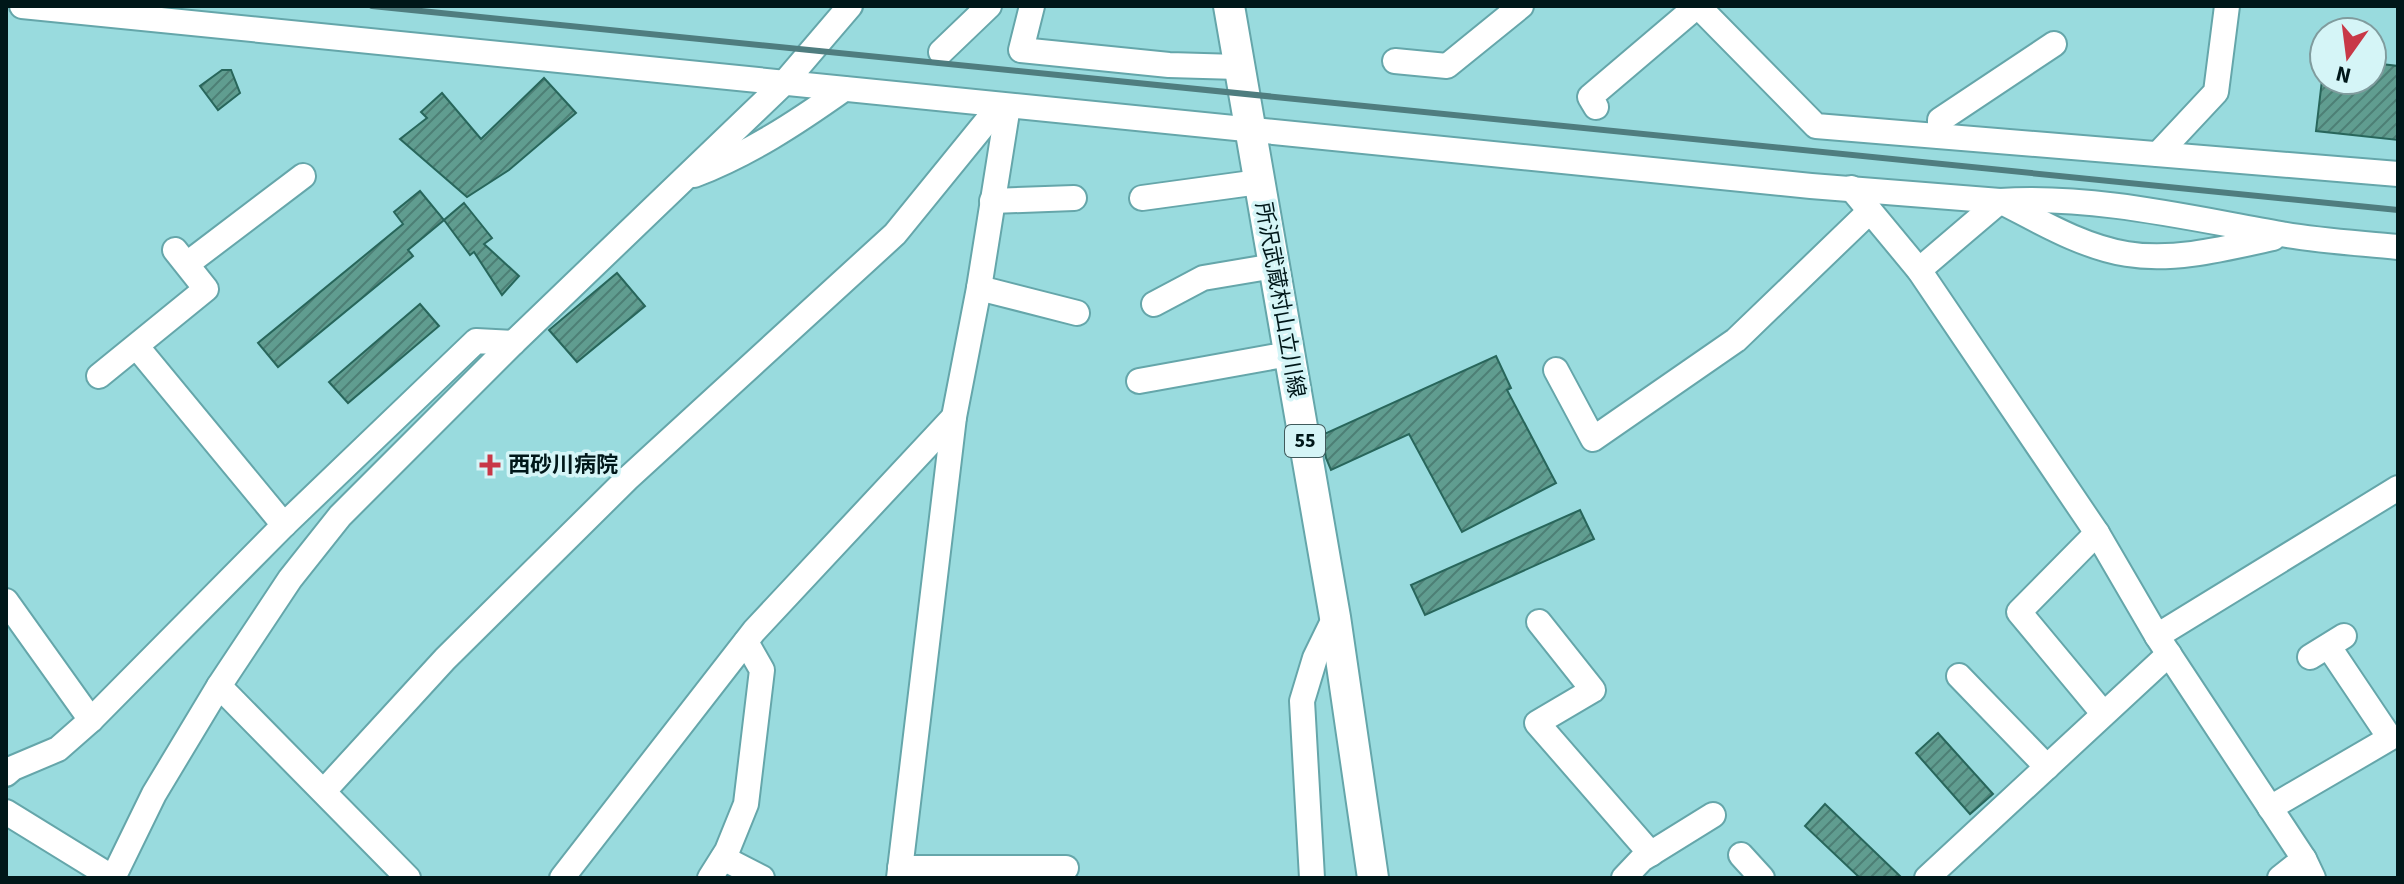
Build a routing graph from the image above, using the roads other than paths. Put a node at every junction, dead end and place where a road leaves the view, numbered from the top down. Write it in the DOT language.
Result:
graph roads {
  1 [pos="22,6"];
  2 [pos="850,6"];
  3 [pos="989,6"];
  4 [pos="1032,6"];
  5 [pos="1229,6"];
  6 [pos="1521,6"];
  7 [pos="1698,6"];
  8 [pos="2227,6"];
  9 [pos="2054,44"];
  10 [pos="941,52"];
  11 [pos="1395,61"];
  12 [pos="1238,67"];
  13 [pos="785,82"];
  14 [pos="844,89"];
  15 [pos="1004,105"];
  16 [pos="1596,107"];
  17 [pos="1250,129"];
  18 [pos="1940,136"];
  19 [pos="2158,154"];
  20 [pos="2398,174"];
  21 [pos="303,176"];
  22 [pos="684,179"];
  23 [pos="1259,182"];
  24 [pos="1851,188"];
  25 [pos="1074,198"];
  26 [pos="1142,198"];
  27 [pos="992,201"];
  28 [pos="2000,201"];
  29 [pos="1870,211"];
  30 [pos="2285,235"];
  31 [pos="2398,247"];
  32 [pos="1274,266"];
  33 [pos="1919,270"];
  34 [pos="979,288"];
  35 [pos="1154,304"];
  36 [pos="1077,313"];
  37 [pos="513,343"];
  38 [pos="137,347"];
  39 [pos="1289,354"];
  40 [pos="1556,370"];
  41 [pos="99,376"];
  42 [pos="1139,381"];
  43 [pos="954,417"];
  44 [pos="2398,488"];
  45 [pos="284,525"];
  46 [pos="2097,533"];
  47 [pos="6,601"];
  48 [pos="1335,617"];
  49 [pos="1539,622"];
  50 [pos="746,642"];
  51 [pos="2163,645"];
  52 [pos="2328,647"];
  53 [pos="1959,676"];
  54 [pos="219,686"];
  55 [pos="2103,713"];
  56 [pos="91,720"];
  57 [pos="2047,767"];
  58 [pos="6,774"];
  59 [pos="324,791"];
  60 [pos="2270,808"];
  61 [pos="6,812"];
  62 [pos="1713,815"];
  63 [pos="1651,854"];
  64 [pos="1741,855"];
  65 [pos="716,868"];
  66 [pos="1066,868"];
  67 [pos="2308,868"];
  68 [pos="899,873"];
  69 [pos="113,878"];
  70 [pos="408,878"];
  71 [pos="562,878"];
  72 [pos="762,878"];
  73 [pos="1312,878"];
  74 [pos="1373,878"];
  75 [pos="1624,878"];
  76 [pos="1762,878"];
  77 [pos="1927,878"];
  78 [pos="2280,878"];
  1 -- 13 [label="street"];
  2 -- 13 [label="street"];
  3 -- 10 [label="street"];
  4 -- 12 [label="street"];
  5 -- 12 [label="main road, 所沢武蔵村山立川線 / 55"];
  6 -- 11 [label="street"];
  7 -- 16 [label="street"];
  7 -- 18 [label="street"];
  8 -- 19 [label="street"];
  9 -- 18 [label="street"];
  12 -- 17 [label="main road, 所沢武蔵村山立川線 / 55"];
  13 -- 14 [label="street"];
  13 -- 22 [label="street"];
  14 -- 15 [label="street"];
  14 -- 22 [label="street"];
  15 -- 17 [label="street"];
  15 -- 27 [label="street"];
  15 -- 59 [label="street"];
  17 -- 23 [label="main road, 所沢武蔵村山立川線 / 55"];
  17 -- 24 [label="street"];
  18 -- 19 [label="street"];
  19 -- 20 [label="street"];
  21 -- 38 [label="street"];
  22 -- 37 [label="street"];
  23 -- 26 [label="street"];
  23 -- 32 [label="main road, 所沢武蔵村山立川線 / 55"];
  24 -- 28 [label="street"];
  24 -- 29 [label="street"];
  25 -- 27 [label="street"];
  27 -- 34 [label="street"];
  28 -- 30 [label="street"];
  28 -- 30 [label="street"];
  28 -- 33 [label="street"];
  29 -- 33 [label="street"];
  29 -- 40 [label="street"];
  30 -- 31 [label="street"];
  32 -- 35 [label="street"];
  32 -- 39 [label="main road, 所沢武蔵村山立川線 / 55"];
  33 -- 46 [label="street"];
  34 -- 36 [label="street"];
  34 -- 43 [label="street"];
  37 -- 45 [label="street"];
  37 -- 54 [label="street"];
  38 -- 41 [label="street"];
  38 -- 45 [label="street"];
  39 -- 42 [label="street"];
  39 -- 48 [label="main road, 所沢武蔵村山立川線 / 55"];
  43 -- 50 [label="street"];
  43 -- 68 [label="street"];
  44 -- 51 [label="street"];
  45 -- 56 [label="street"];
  46 -- 51 [label="street"];
  46 -- 55 [label="street"];
  47 -- 56 [label="street"];
  48 -- 73 [label="street"];
  48 -- 74 [label="main road, 所沢武蔵村山立川線 / 55"];
  49 -- 63 [label="street"];
  50 -- 65 [label="street"];
  50 -- 71 [label="street"];
  51 -- 55 [label="street"];
  51 -- 60 [label="street"];
  52 -- 60 [label="street"];
  53 -- 57 [label="street"];
  54 -- 59 [label="street"];
  54 -- 69 [label="street"];
  55 -- 57 [label="street"];
  56 -- 58 [label="street"];
  57 -- 77 [label="street"];
  59 -- 70 [label="street"];
  60 -- 67 [label="street"];
  61 -- 69 [label="street"];
  62 -- 63 [label="street"];
  63 -- 75 [label="street"];
  64 -- 76 [label="street"];
  65 -- 72 [label="street"];
  66 -- 68 [label="street"];
  67 -- 78 [label="street"];
}
